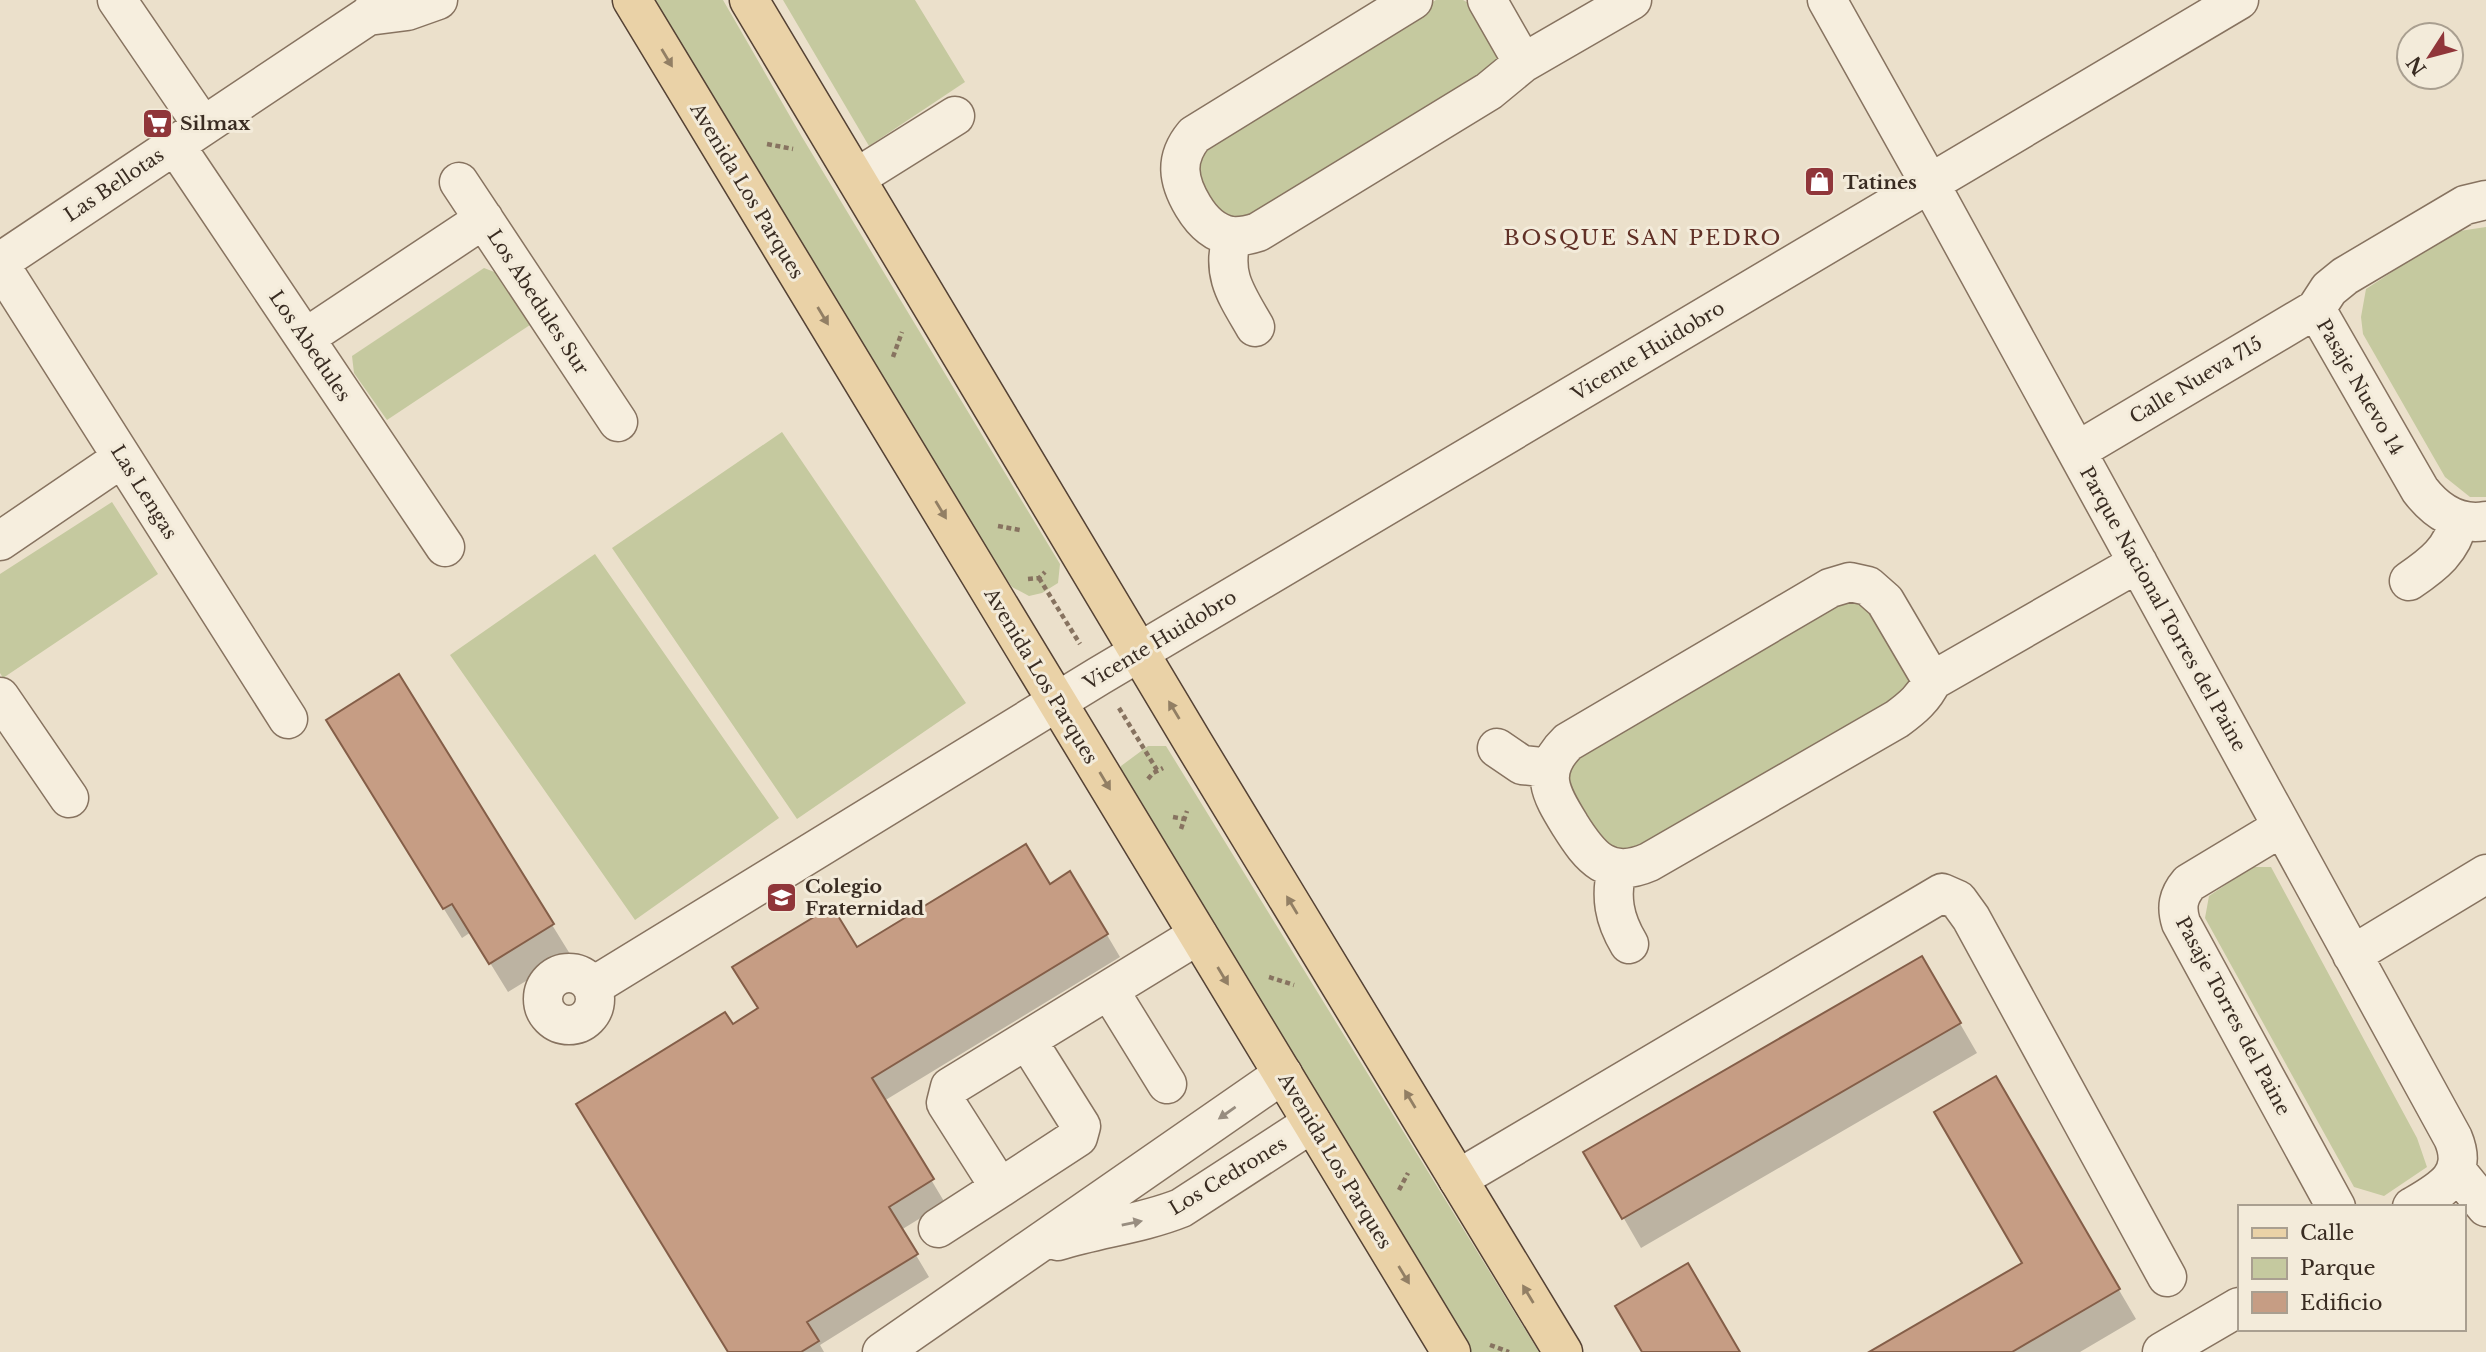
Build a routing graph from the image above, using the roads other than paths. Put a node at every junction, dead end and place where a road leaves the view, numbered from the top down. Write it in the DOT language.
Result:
graph roads {
  1 [pos="117,0"];
  2 [pos="438,0"];
  3 [pos="632,0"];
  4 [pos="749,0"];
  5 [pos="1413,0"];
  6 [pos="1487,0"];
  7 [pos="1632,0"];
  8 [pos="1826,0"];
  9 [pos="2239,0"];
  10 [pos="375,8"];
  11 [pos="1523,63"];
  12 [pos="955,116"];
  13 [pos="189,136"];
  14 [pos="856,178"];
  15 [pos="459,182"];
  16 [pos="1930,184"];
  17 [pos="2486,200"];
  18 [pos="484,219"];
  19 [pos="1232,236"];
  20 [pos="0,263"];
  21 [pos="2316,309"];
  22 [pos="1255,327"];
  23 [pos="305,338"];
  24 [pos="618,422"];
  25 [pos="2077,452"];
  26 [pos="122,458"];
  27 [pos="2472,521"];
  28 [pos="0,541"];
  29 [pos="445,547"];
  30 [pos="2138,563"];
  31 [pos="2409,580"];
  32 [pos="1139,652"];
  33 [pos="1932,681"];
  34 [pos="0,697"];
  35 [pos="1057,702"];
  36 [pos="288,719"];
  37 [pos="1497,748"];
  38 [pos="1550,768"];
  39 [pos="69,798"];
  40 [pos="2283,827"];
  41 [pos="1617,868"];
  42 [pos="2486,874"];
  43 [pos="1198,935"];
  44 [pos="1629,944"];
  45 [pos="2352,955"];
  46 [pos="592,987"];
  47 [pos="1109,990"];
  48 [pos="1027,1040"];
  49 [pos="1283,1074"];
  50 [pos="1167,1084"];
  51 [pos="1312,1123"];
  52 [pos="2456,1170"];
  53 [pos="1458,1179"];
  54 [pos="1000,1188"];
  55 [pos="2335,1205"];
  56 [pos="2415,1205"];
  57 [pos="2486,1206"];
  58 [pos="938,1228"];
  59 [pos="1020,1256"];
  60 [pos="2166,1278"];
  61 [pos="2238,1308"];
  62 [pos="1467,1346"];
  63 [pos="882,1352"];
  64 [pos="1563,1352"];
  65 [pos="2162,1352"];
  1 -- 13 [label="street, Los Abedules"];
  2 -- 10 [label="street, Las Bellotas"];
  3 -- 35 [label="main road, Avenida Los Parques, one-way"];
  4 -- 14 [label="main road"];
  5 -- 19 [label="street"];
  6 -- 11 [label="street"];
  7 -- 11 [label="street"];
  8 -- 16 [label="street, Parque Nacional Torres del Paine"];
  9 -- 16 [label="street, Vicente Huidobro"];
  10 -- 13 [label="street, Las Bellotas"];
  11 -- 19 [label="street"];
  12 -- 14 [label="street"];
  13 -- 20 [label="street, Las Bellotas"];
  13 -- 23 [label="street, Los Abedules"];
  14 -- 32 [label="main road"];
  15 -- 18 [label="street, Los Abedules Sur"];
  16 -- 25 [label="street, Parque Nacional Torres del Paine"];
  16 -- 32 [label="street, Vicente Huidobro"];
  17 -- 21 [label="street, Pasaje Nuevo 14"];
  18 -- 23 [label="street"];
  18 -- 24 [label="street, Los Abedules Sur"];
  19 -- 22 [label="street"];
  20 -- 26 [label="street, Las Lengas"];
  21 -- 25 [label="street, Calle Nueva 715"];
  21 -- 27 [label="street, Pasaje Nuevo 14"];
  23 -- 29 [label="street, Los Abedules"];
  25 -- 30 [label="street, Parque Nacional Torres del Paine"];
  26 -- 28 [label="street"];
  26 -- 36 [label="street, Las Lengas"];
  27 -- 31 [label="street, Pasaje Nuevo 14"];
  30 -- 33 [label="street"];
  30 -- 40 [label="street, Parque Nacional Torres del Paine"];
  32 -- 35 [label="street, Vicente Huidobro"];
  53 -- 32 [label="main road, one-way"];
  33 -- 38 [label="street"];
  33 -- 41 [label="street"];
  34 -- 39 [label="street"];
  35 -- 43 [label="main road, Avenida Los Parques, one-way"];
  35 -- 46 [label="street, Vicente Huidobro"];
  37 -- 38 [label="street"];
  38 -- 41 [label="street"];
  40 -- 45 [label="street, Parque Nacional Torres del Paine"];
  40 -- 55 [label="street, Pasaje Torres del Paine"];
  41 -- 44 [label="street"];
  42 -- 45 [label="street"];
  43 -- 47 [label="street"];
  43 -- 49 [label="main road, Avenida Los Parques, one-way"];
  45 -- 52 [label="street, Parque Nacional Torres del Paine"];
  47 -- 48 [label="street"];
  47 -- 50 [label="street"];
  48 -- 54 [label="street"];
  48 -- 54 [label="street"];
  49 -- 51 [label="main road, Avenida Los Parques"];
  49 -- 59 [label="street, Los Cedrones, one-way"];
  59 -- 51 [label="street, Los Cedrones, one-way"];
  51 -- 62 [label="main road, Avenida Los Parques, one-way"];
  52 -- 56 [label="street"];
  52 -- 57 [label="street"];
  53 -- 60 [label="street"];
  64 -- 53 [label="main road, one-way"];
  54 -- 58 [label="street"];
  59 -- 63 [label="street, Los Cedrones"];
  61 -- 65 [label="street"];
}
